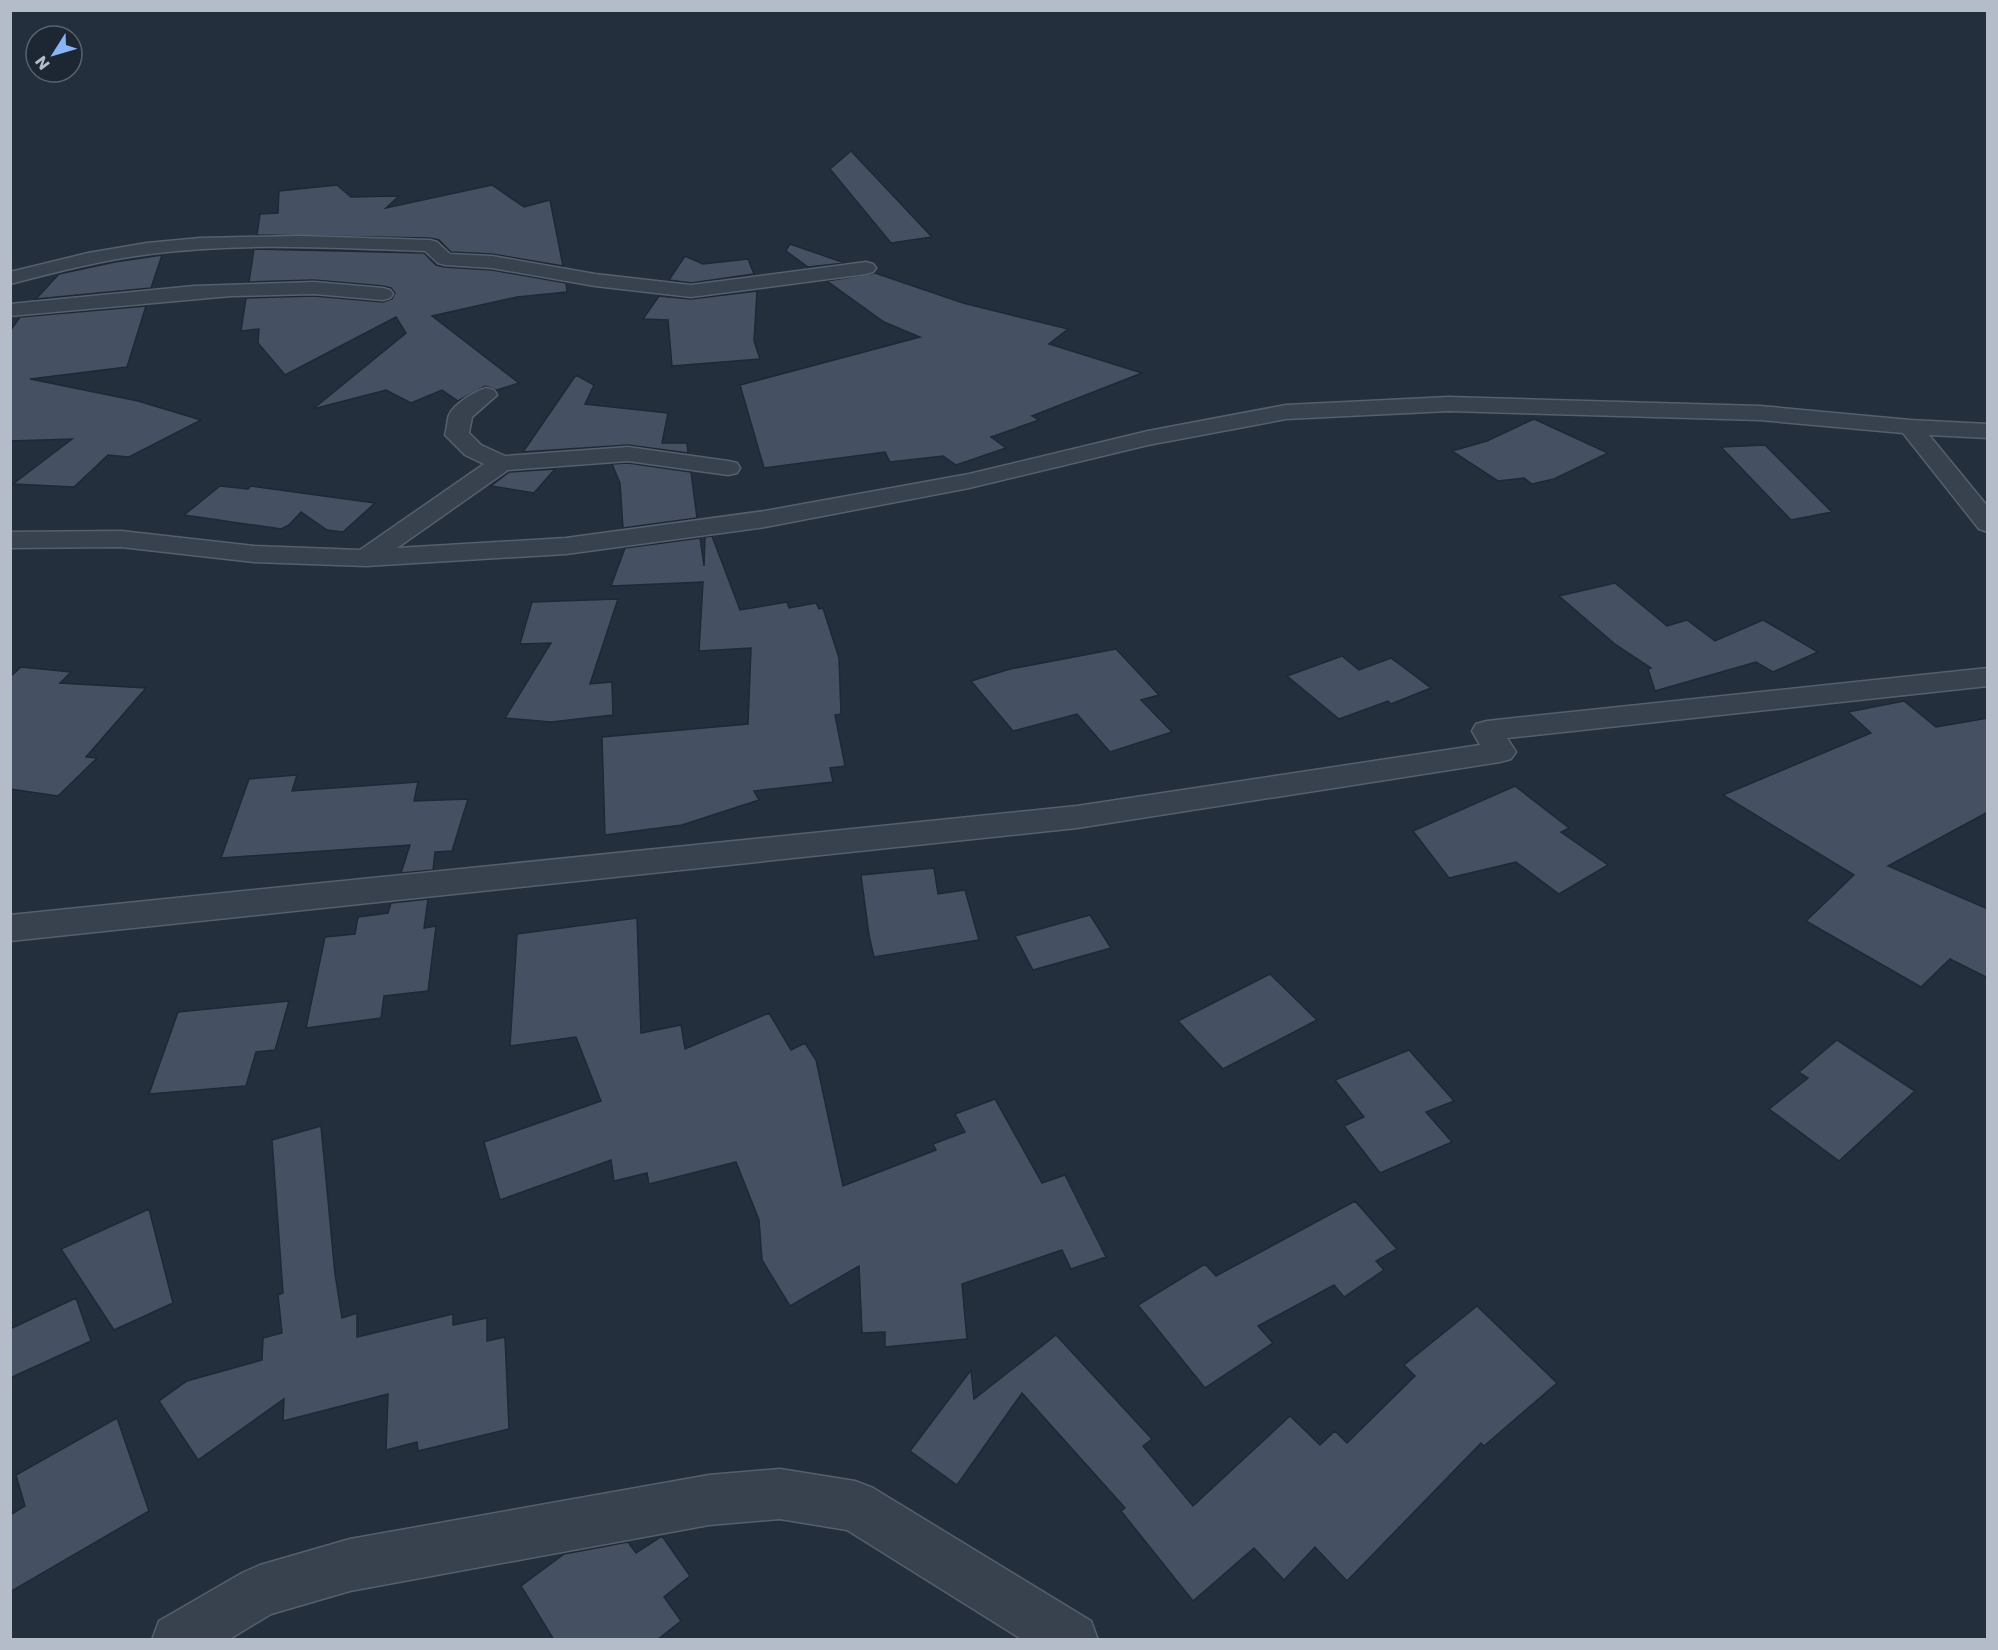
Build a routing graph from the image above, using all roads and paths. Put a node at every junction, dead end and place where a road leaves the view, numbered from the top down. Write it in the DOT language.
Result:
graph roads {
  1 [pos="866,268"];
  2 [pos="10,278"];
  3 [pos="382,294"];
  4 [pos="10,310"];
  5 [pos="486,395"];
  6 [pos="1910,427"];
  7 [pos="1988,431"];
  8 [pos="502,463"];
  9 [pos="728,468"];
  10 [pos="1988,524"];
  11 [pos="10,540"];
  12 [pos="366,558"];
  13 [pos="1988,677"];
  14 [pos="10,928"];
  15 [pos="178,1640"];
  16 [pos="1072,1640"];
  1 -- 2 [label="street"];
  3 -- 4 [label="street"];
  5 -- 8 [label="street"];
  6 -- 7 [label="street"];
  6 -- 10 [label="street"];
  6 -- 12 [label="street"];
  8 -- 9 [label="street"];
  8 -- 12 [label="street"];
  11 -- 12 [label="street"];
  13 -- 14 [label="street"];
  15 -- 16 [label="street"];
}
